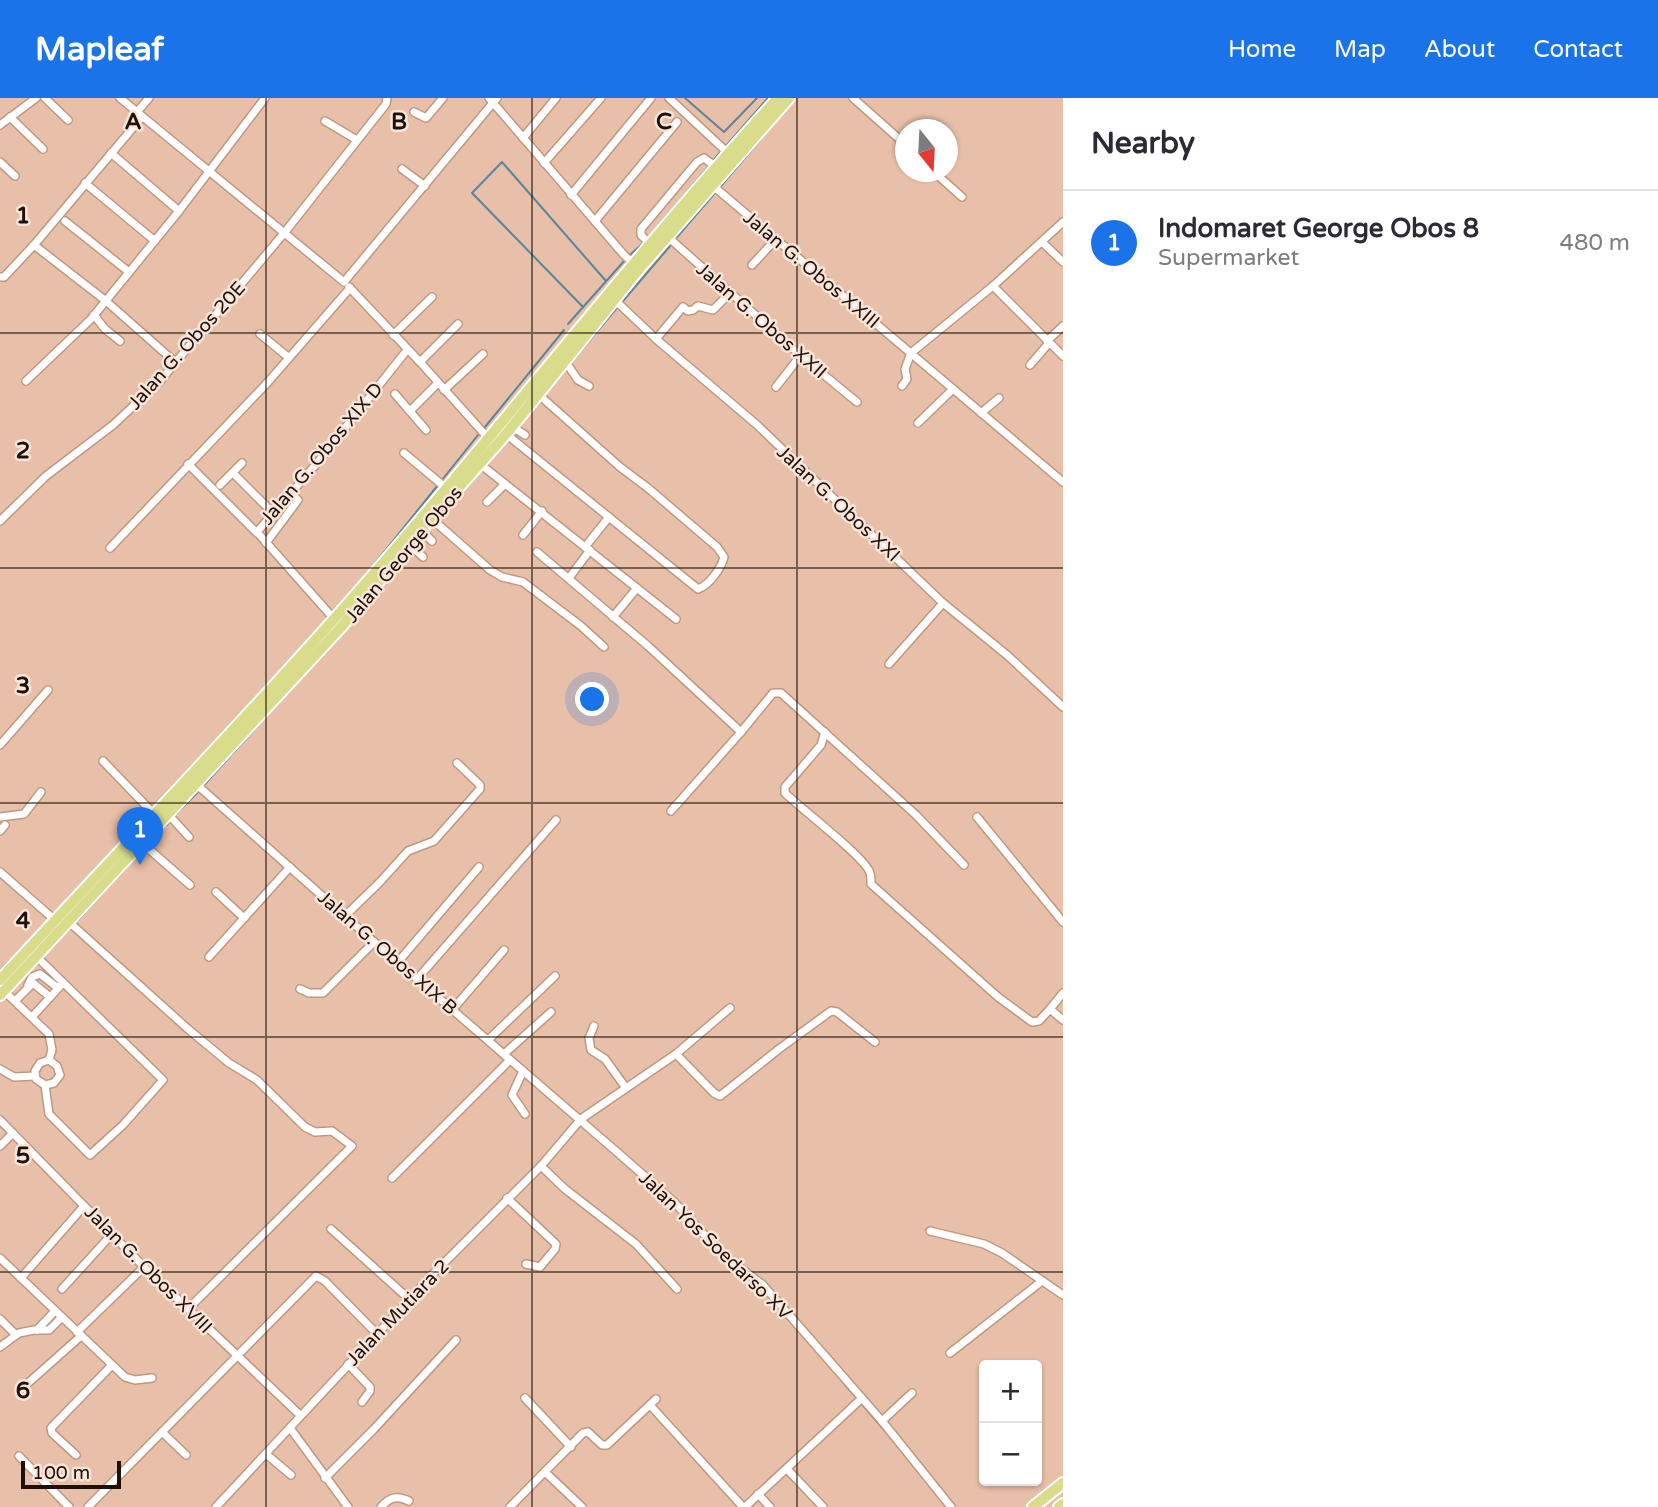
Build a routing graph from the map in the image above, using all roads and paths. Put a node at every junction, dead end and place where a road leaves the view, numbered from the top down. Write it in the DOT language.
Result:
graph roads {
  1 [pos="36,98"];
  2 [pos="45,98"];
  3 [pos="120,98"];
  4 [pos="149,98"];
  5 [pos="265,98"];
  6 [pos="387,98"];
  7 [pos="443,98"];
  8 [pos="556,98"];
  9 [pos="601,98"];
  10 [pos="651,98"];
  11 [pos="669,98"];
  12 [pos="778,98"];
  13 [pos="789,98"];
  14 [pos="853,98"];
  15 [pos="493,100"];
  16 [pos="414,112"];
  17 [pos="140,115"];
  18 [pos="10,117"];
  19 [pos="68,120"];
  20 [pos="324,121"];
  21 [pos="677,122"];
  22 [pos="0,125"];
  23 [pos="895,136"];
  24 [pos="523,138"];
  25 [pos="357,140"];
  26 [pos="43,149"];
  27 [pos="727,152"];
  28 [pos="111,153"];
  29 [pos="0,162"];
  30 [pos="544,163"];
  31 [pos="713,164"];
  32 [pos="402,169"];
  33 [pos="210,172"];
  34 [pos="15,176"];
  35 [pos="945,182"];
  36 [pos="85,183"];
  37 [pos="712,185"];
  38 [pos="425,186"];
  39 [pos="571,195"];
  40 [pos="962,197"];
  41 [pos="676,201"];
  42 [pos="179,211"];
  43 [pos="65,221"];
  44 [pos="595,221"];
  45 [pos="1063,222"];
  46 [pos="659,226"];
  47 [pos="285,232"];
  48 [pos="776,239"];
  49 [pos="155,241"];
  50 [pos="647,241"];
  51 [pos="1042,242"];
  52 [pos="34,245"];
  53 [pos="631,262"];
  54 [pos="1063,262"];
  55 [pos="752,265"];
  56 [pos="129,272"];
  57 [pos="0,278"];
  58 [pos="347,285"];
  59 [pos="993,286"];
  60 [pos="731,292"];
  61 [pos="432,297"];
  62 [pos="615,300"];
  63 [pos="106,301"];
  64 [pos="94,315"];
  65 [pos="458,324"];
  66 [pos="1063,326"];
  67 [pos="260,334"];
  68 [pos="393,335"];
  69 [pos="656,339"];
  70 [pos="120,341"];
  71 [pos="1048,342"];
  72 [pos="407,350"];
  73 [pos="911,353"];
  74 [pos="483,354"];
  75 [pos="800,355"];
  76 [pos="1063,356"];
  77 [pos="288,357"];
  78 [pos="565,360"];
  79 [pos="175,362"];
  80 [pos="420,362"];
  81 [pos="1030,365"];
  82 [pos="26,382"];
  83 [pos="438,383"];
  84 [pos="589,386"];
  85 [pos="902,386"];
  86 [pos="776,387"];
  87 [pos="953,389"];
  88 [pos="444,390"];
  89 [pos="395,394"];
  90 [pos="538,394"];
  91 [pos="999,398"];
  92 [pos="857,402"];
  93 [pos="410,411"];
  94 [pos="981,413"];
  95 [pos="918,423"];
  96 [pos="426,430"];
  97 [pos="508,430"];
  98 [pos="525,435"];
  99 [pos="488,438"];
  100 [pos="404,453"];
  101 [pos="242,463"];
  102 [pos="188,464"];
  103 [pos="480,464"];
  104 [pos="233,473"];
  105 [pos="1063,482"];
  106 [pos="505,484"];
  107 [pos="220,485"];
  108 [pos="446,488"];
  109 [pos="291,493"];
  110 [pos="486,502"];
  111 [pos="542,511"];
  112 [pos="273,513"];
  113 [pos="609,517"];
  114 [pos="432,519"];
  115 [pos="0,521"];
  116 [pos="421,530"];
  117 [pos="257,533"];
  118 [pos="523,535"];
  119 [pos="432,541"];
  120 [pos="266,543"];
  121 [pos="409,544"];
  122 [pos="110,548"];
  123 [pos="588,549"];
  124 [pos="537,552"];
  125 [pos="423,557"];
  126 [pos="569,578"];
  127 [pos="637,588"];
  128 [pos="943,603"];
  129 [pos="613,617"];
  130 [pos="334,618"];
  131 [pos="676,619"];
  132 [pos="604,647"];
  133 [pos="889,664"];
  134 [pos="48,690"];
  135 [pos="1063,706"];
  136 [pos="741,732"];
  137 [pos="825,732"];
  138 [pos="0,745"];
  139 [pos="103,761"];
  140 [pos="457,763"];
  141 [pos="196,784"];
  142 [pos="41,792"];
  143 [pos="671,811"];
  144 [pos="168,814"];
  145 [pos="155,815"];
  146 [pos="0,817"];
  147 [pos="977,817"];
  148 [pos="556,820"];
  149 [pos="189,837"];
  150 [pos="142,843"];
  151 [pos="964,865"];
  152 [pos="290,867"];
  153 [pos="480,867"];
  154 [pos="0,872"];
  155 [pos="190,885"];
  156 [pos="216,892"];
  157 [pos="346,915"];
  158 [pos="244,918"];
  159 [pos="56,921"];
  160 [pos="1063,922"];
  161 [pos="71,924"];
  162 [pos="374,942"];
  163 [pos="504,950"];
  164 [pos="209,957"];
  165 [pos="39,959"];
  166 [pos="398,962"];
  167 [pos="555,976"];
  168 [pos="418,978"];
  169 [pos="61,985"];
  170 [pos="28,986"];
  171 [pos="1,989"];
  172 [pos="300,989"];
  173 [pos="1063,993"];
  174 [pos="50,997"];
  175 [pos="15,1001"];
  176 [pos="730,1008"];
  177 [pos="453,1009"];
  178 [pos="1049,1009"];
  179 [pos="551,1012"];
  180 [pos="33,1017"];
  181 [pos="1063,1020"];
  182 [pos="594,1026"];
  183 [pos="488,1040"];
  184 [pos="875,1042"];
  185 [pos="676,1054"];
  186 [pos="507,1057"];
  187 [pos="49,1060"];
  188 [pos="0,1069"];
  189 [pos="523,1071"];
  190 [pos="35,1076"];
  191 [pos="45,1086"];
  192 [pos="626,1088"];
  193 [pos="525,1114"];
  194 [pos="581,1119"];
  195 [pos="0,1120"];
  196 [pos="13,1133"];
  197 [pos="0,1146"];
  198 [pos="541,1166"];
  199 [pos="392,1178"];
  200 [pos="507,1198"];
  201 [pos="84,1206"];
  202 [pos="331,1229"];
  203 [pos="930,1231"];
  204 [pos="112,1234"];
  205 [pos="0,1258"];
  206 [pos="526,1264"];
  207 [pos="144,1267"];
  208 [pos="21,1278"];
  209 [pos="1042,1281"];
  210 [pos="62,1289"];
  211 [pos="677,1289"];
  212 [pos="1063,1295"];
  213 [pos="409,1299"];
  214 [pos="188,1309"];
  215 [pos="58,1314"];
  216 [pos="0,1318"];
  217 [pos="376,1333"];
  218 [pos="79,1334"];
  219 [pos="16,1335"];
  220 [pos="456,1340"];
  221 [pos="0,1347"];
  222 [pos="950,1353"];
  223 [pos="238,1356"];
  224 [pos="348,1364"];
  225 [pos="112,1365"];
  226 [pos="152,1378"];
  227 [pos="27,1384"];
  228 [pos="912,1393"];
  229 [pos="525,1398"];
  230 [pos="656,1399"];
  231 [pos="861,1399"];
  232 [pos="362,1402"];
  233 [pos="650,1405"];
  234 [pos="300,1415"];
  235 [pos="882,1422"];
  236 [pos="290,1428"];
  237 [pos="162,1432"];
  238 [pos="570,1447"];
  239 [pos="267,1454"];
  240 [pos="19,1455"];
  241 [pos="76,1455"];
  242 [pos="186,1455"];
  243 [pos="787,1469"];
  244 [pos="545,1472"];
  245 [pos="291,1475"];
  246 [pos="325,1478"];
  247 [pos="1063,1483"];
  248 [pos="758,1494"];
  249 [pos="409,1501"];
  250 [pos="69,1507"];
  251 [pos="88,1507"];
  252 [pos="216,1507"];
  253 [pos="348,1507"];
  254 [pos="381,1507"];
  255 [pos="510,1507"];
  256 [pos="582,1507"];
  257 [pos="744,1507"];
  258 [pos="770,1507"];
  259 [pos="822,1507"];
  260 [pos="951,1507"];
  261 [pos="1032,1507"];
  1 -- 18 [label="street"];
  2 -- 19 [label="street"];
  3 -- 17 [label="street"];
  4 -- 17 [label="street"];
  5 -- 33 [label="street"];
  6 -- 25 [label="street, Jalan G. Obos 20E"];
  7 -- 16 [label="street"];
  8 -- 24 [label="street"];
  9 -- 30 [label="street"];
  10 -- 39 [label="street"];
  11 -- 27 [label="street"];
  12 -- 27 [label="main road, Jalan George Obos"];
  13 -- 27 [label="main road, Jalan George Obos"];
  14 -- 23 [label="street"];
  15 -- 24 [label="street"];
  15 -- 38 [label="street"];
  17 -- 28 [label="street"];
  17 -- 33 [label="street"];
  18 -- 22 [label="street"];
  18 -- 26 [label="street"];
  20 -- 25 [label="street"];
  21 -- 44 [label="street"];
  24 -- 30 [label="street"];
  25 -- 47 [label="street, Jalan G. Obos 20E"];
  27 -- 31 [label="main road, Jalan George Obos"];
  27 -- 37 [label="main road, Jalan George Obos"];
  28 -- 36 [label="street"];
  28 -- 42 [label="street"];
  29 -- 34 [label="street"];
  30 -- 39 [label="street"];
  31 -- 41 [label="main road, Jalan George Obos"];
  31 -- 41 [label="street"];
  32 -- 38 [label="street"];
  33 -- 42 [label="street"];
  33 -- 47 [label="street"];
  35 -- 40 [label="street"];
  36 -- 49 [label="street"];
  36 -- 52 [label="street"];
  37 -- 46 [label="main road, Jalan George Obos"];
  37 -- 48 [label="street, Jalan G. Obos XXIII"];
  38 -- 58 [label="street"];
  39 -- 44 [label="street"];
  41 -- 46 [label="main road, Jalan George Obos"];
  41 -- 46 [label="street"];
  42 -- 49 [label="street"];
  43 -- 56 [label="street"];
  44 -- 53 [label="street"];
  45 -- 51 [label="street"];
  46 -- 50 [label="main road, Jalan George Obos"];
  46 -- 50 [label="street"];
  46 -- 53 [label="main road, Jalan George Obos"];
  46 -- 60 [label="street, Jalan G. Obos XXII"];
  47 -- 58 [label="street"];
  47 -- 79 [label="street, Jalan G. Obos 20E"];
  48 -- 55 [label="street"];
  48 -- 73 [label="street, Jalan G. Obos XXIII"];
  49 -- 56 [label="street"];
  50 -- 53 [label="main road, Jalan George Obos"];
  51 -- 54 [label="street"];
  51 -- 59 [label="street"];
  52 -- 57 [label="street"];
  52 -- 63 [label="street"];
  53 -- 62 [label="main road, Jalan George Obos"];
  53 -- 99 [label="main road, Jalan George Obos"];
  56 -- 63 [label="street"];
  58 -- 68 [label="street"];
  58 -- 77 [label="street"];
  59 -- 71 [label="street"];
  59 -- 73 [label="street"];
  60 -- 69 [label="street"];
  60 -- 75 [label="street, Jalan G. Obos XXII"];
  61 -- 68 [label="street"];
  62 -- 69 [label="street, Jalan G. Obos XXI"];
  62 -- 78 [label="main road, Jalan George Obos"];
  63 -- 64 [label="street"];
  63 -- 79 [label="street"];
  64 -- 70 [label="street"];
  64 -- 82 [label="street"];
  65 -- 80 [label="street"];
  66 -- 71 [label="street"];
  67 -- 77 [label="street"];
  68 -- 72 [label="street"];
  69 -- 128 [label="street, Jalan G. Obos XXI"];
  71 -- 76 [label="street"];
  71 -- 81 [label="street"];
  72 -- 80 [label="street"];
  72 -- 109 [label="street, Jalan G. Obos XIX D"];
  73 -- 85 [label="street"];
  73 -- 87 [label="street, Jalan G. Obos XXIII"];
  74 -- 88 [label="street"];
  75 -- 86 [label="street"];
  75 -- 92 [label="street, Jalan G. Obos XXII"];
  77 -- 102 [label="street"];
  78 -- 84 [label="street"];
  78 -- 90 [label="main road, Jalan George Obos"];
  79 -- 115 [label="street, Jalan G. Obos 20E"];
  80 -- 83 [label="street"];
  83 -- 88 [label="street"];
  83 -- 93 [label="street"];
  87 -- 94 [label="street, Jalan G. Obos XXIII"];
  87 -- 95 [label="street"];
  88 -- 99 [label="street"];
  89 -- 93 [label="street"];
  90 -- 97 [label="main road, Jalan George Obos"];
  90 -- 113 [label="street"];
  91 -- 94 [label="street"];
  93 -- 96 [label="street"];
  94 -- 105 [label="street, Jalan G. Obos XXIII"];
  97 -- 98 [label="street"];
  97 -- 103 [label="main road, Jalan George Obos"];
  97 -- 113 [label="street"];
  99 -- 108 [label="main road, Jalan George Obos"];
  100 -- 108 [label="street"];
  101 -- 104 [label="street"];
  102 -- 117 [label="street"];
  102 -- 122 [label="street"];
  103 -- 106 [label="street"];
  103 -- 114 [label="main road, Jalan George Obos"];
  104 -- 107 [label="street"];
  104 -- 112 [label="street"];
  106 -- 110 [label="street"];
  106 -- 111 [label="street"];
  108 -- 130 [label="main road, Jalan George Obos"];
  109 -- 112 [label="street, Jalan G. Obos XIX D"];
  109 -- 120 [label="street"];
  111 -- 118 [label="street"];
  111 -- 123 [label="street"];
  112 -- 117 [label="street, Jalan G. Obos XIX D"];
  113 -- 123 [label="street"];
  114 -- 116 [label="main road, Jalan George Obos"];
  114 -- 132 [label="street"];
  116 -- 119 [label="street"];
  116 -- 121 [label="main road, Jalan George Obos"];
  117 -- 120 [label="street, Jalan G. Obos XIX D"];
  120 -- 130 [label="street, Jalan G. Obos XIX D"];
  121 -- 125 [label="street"];
  121 -- 141 [label="main road, Jalan George Obos"];
  123 -- 126 [label="street"];
  123 -- 127 [label="street"];
  124 -- 126 [label="street"];
  126 -- 129 [label="street"];
  127 -- 129 [label="street"];
  127 -- 131 [label="street"];
  128 -- 133 [label="street"];
  128 -- 135 [label="street, Jalan G. Obos XXI"];
  129 -- 136 [label="street"];
  130 -- 145 [label="main road, Jalan George Obos"];
  134 -- 138 [label="street"];
  136 -- 137 [label="street"];
  136 -- 143 [label="street"];
  137 -- 151 [label="street"];
  137 -- 178 [label="street"];
  139 -- 145 [label="street"];
  140 -- 157 [label="street"];
  141 -- 144 [label="main road, Jalan George Obos"];
  141 -- 152 [label="street, Jalan G. Obos XIX B"];
  142 -- 146 [label="street"];
  144 -- 149 [label="street"];
  144 -- 150 [label="main road, Jalan George Obos"];
  145 -- 159 [label="main road, Jalan George Obos"];
  147 -- 160 [label="street"];
  148 -- 168 [label="street"];
  150 -- 155 [label="street"];
  150 -- 161 [label="main road, Jalan George Obos"];
  152 -- 157 [label="street, Jalan G. Obos XIX B"];
  152 -- 158 [label="street"];
  153 -- 166 [label="street"];
  154 -- 159 [label="street"];
  156 -- 158 [label="street"];
  157 -- 162 [label="street, Jalan G. Obos XIX B"];
  158 -- 164 [label="street"];
  159 -- 171 [label="main road, Jalan George Obos"];
  161 -- 165 [label="main road, Jalan George Obos"];
  161 -- 214 [label="street"];
  162 -- 166 [label="street, Jalan G. Obos XIX B"];
  162 -- 172 [label="street"];
  163 -- 177 [label="street"];
  165 -- 169 [label="street"];
  165 -- 171 [label="main road, Jalan George Obos"];
  166 -- 168 [label="street, Jalan G. Obos XIX B"];
  167 -- 183 [label="street"];
  168 -- 177 [label="street, Jalan G. Obos XIX B"];
  169 -- 170 [label="street"];
  169 -- 174 [label="street"];
  169 -- 191 [label="street"];
  170 -- 174 [label="street"];
  170 -- 175 [label="street"];
  171 -- 175 [label="street"];
  173 -- 178 [label="street"];
  174 -- 180 [label="street"];
  175 -- 180 [label="street"];
  176 -- 185 [label="street, Jalan Mutiara 2"];
  177 -- 183 [label="street, Jalan G. Obos XIX B"];
  178 -- 181 [label="street"];
  179 -- 186 [label="street"];
  180 -- 187 [label="street"];
  182 -- 192 [label="street"];
  183 -- 186 [label="street, Jalan G. Obos XIX B"];
  184 -- 185 [label="street"];
  185 -- 192 [label="street, Jalan Mutiara 2"];
  186 -- 189 [label="street, Jalan G. Obos XIX B"];
  186 -- 199 [label="street"];
  187 -- 190 [label="street"];
  187 -- 191 [label="street"];
  188 -- 190 [label="street"];
  189 -- 193 [label="street"];
  189 -- 194 [label="street, Jalan G. Obos XIX B"];
  190 -- 191 [label="street"];
  192 -- 194 [label="street, Jalan Mutiara 2"];
  194 -- 198 [label="street, Jalan Mutiara 2"];
  194 -- 231 [label="street, Jalan Yos Soedarso XV"];
  195 -- 196 [label="street, Jalan G. Obos XVIII"];
  196 -- 197 [label="street"];
  196 -- 201 [label="street, Jalan G. Obos XVIII"];
  198 -- 200 [label="street, Jalan Mutiara 2"];
  198 -- 211 [label="street"];
  200 -- 206 [label="street"];
  200 -- 213 [label="street, Jalan Mutiara 2"];
  201 -- 204 [label="street, Jalan G. Obos XVIII"];
  201 -- 208 [label="street"];
  202 -- 213 [label="street"];
  203 -- 209 [label="street"];
  204 -- 207 [label="street, Jalan G. Obos XVIII"];
  204 -- 210 [label="street"];
  205 -- 208 [label="street"];
  207 -- 214 [label="street, Jalan G. Obos XVIII"];
  207 -- 218 [label="street"];
  208 -- 215 [label="street"];
  209 -- 212 [label="street"];
  209 -- 222 [label="street"];
  213 -- 217 [label="street, Jalan Mutiara 2"];
  214 -- 223 [label="street, Jalan G. Obos XVIII"];
  215 -- 218 [label="street"];
  215 -- 219 [label="street"];
  216 -- 219 [label="street"];
  217 -- 223 [label="street"];
  217 -- 224 [label="street, Jalan Mutiara 2"];
  218 -- 225 [label="street"];
  218 -- 227 [label="street"];
  219 -- 221 [label="street"];
  220 -- 246 [label="street"];
  223 -- 234 [label="street, Jalan G. Obos XVIII"];
  223 -- 237 [label="street"];
  224 -- 232 [label="street"];
  224 -- 234 [label="street, Jalan Mutiara 2"];
  225 -- 226 [label="street"];
  225 -- 241 [label="street"];
  228 -- 235 [label="street"];
  229 -- 238 [label="street"];
  230 -- 233 [label="street"];
  231 -- 235 [label="street, Jalan Yos Soedarso XV"];
  231 -- 243 [label="street"];
  233 -- 238 [label="street"];
  233 -- 257 [label="street"];
  234 -- 236 [label="street, Jalan Mutiara 2"];
  235 -- 260 [label="street, Jalan Yos Soedarso XV"];
  236 -- 239 [label="street, Jalan Mutiara 2"];
  236 -- 246 [label="street"];
  237 -- 242 [label="street"];
  237 -- 251 [label="street"];
  238 -- 244 [label="street"];
  239 -- 245 [label="street"];
  239 -- 252 [label="street, Jalan Mutiara 2"];
  240 -- 250 [label="street"];
  243 -- 248 [label="street"];
  243 -- 259 [label="street"];
  244 -- 255 [label="street"];
  244 -- 256 [label="street"];
  246 -- 253 [label="street"];
  247 -- 261 [label="main road"];
  248 -- 257 [label="street"];
  248 -- 258 [label="street"];
  249 -- 254 [label="street"];
}
